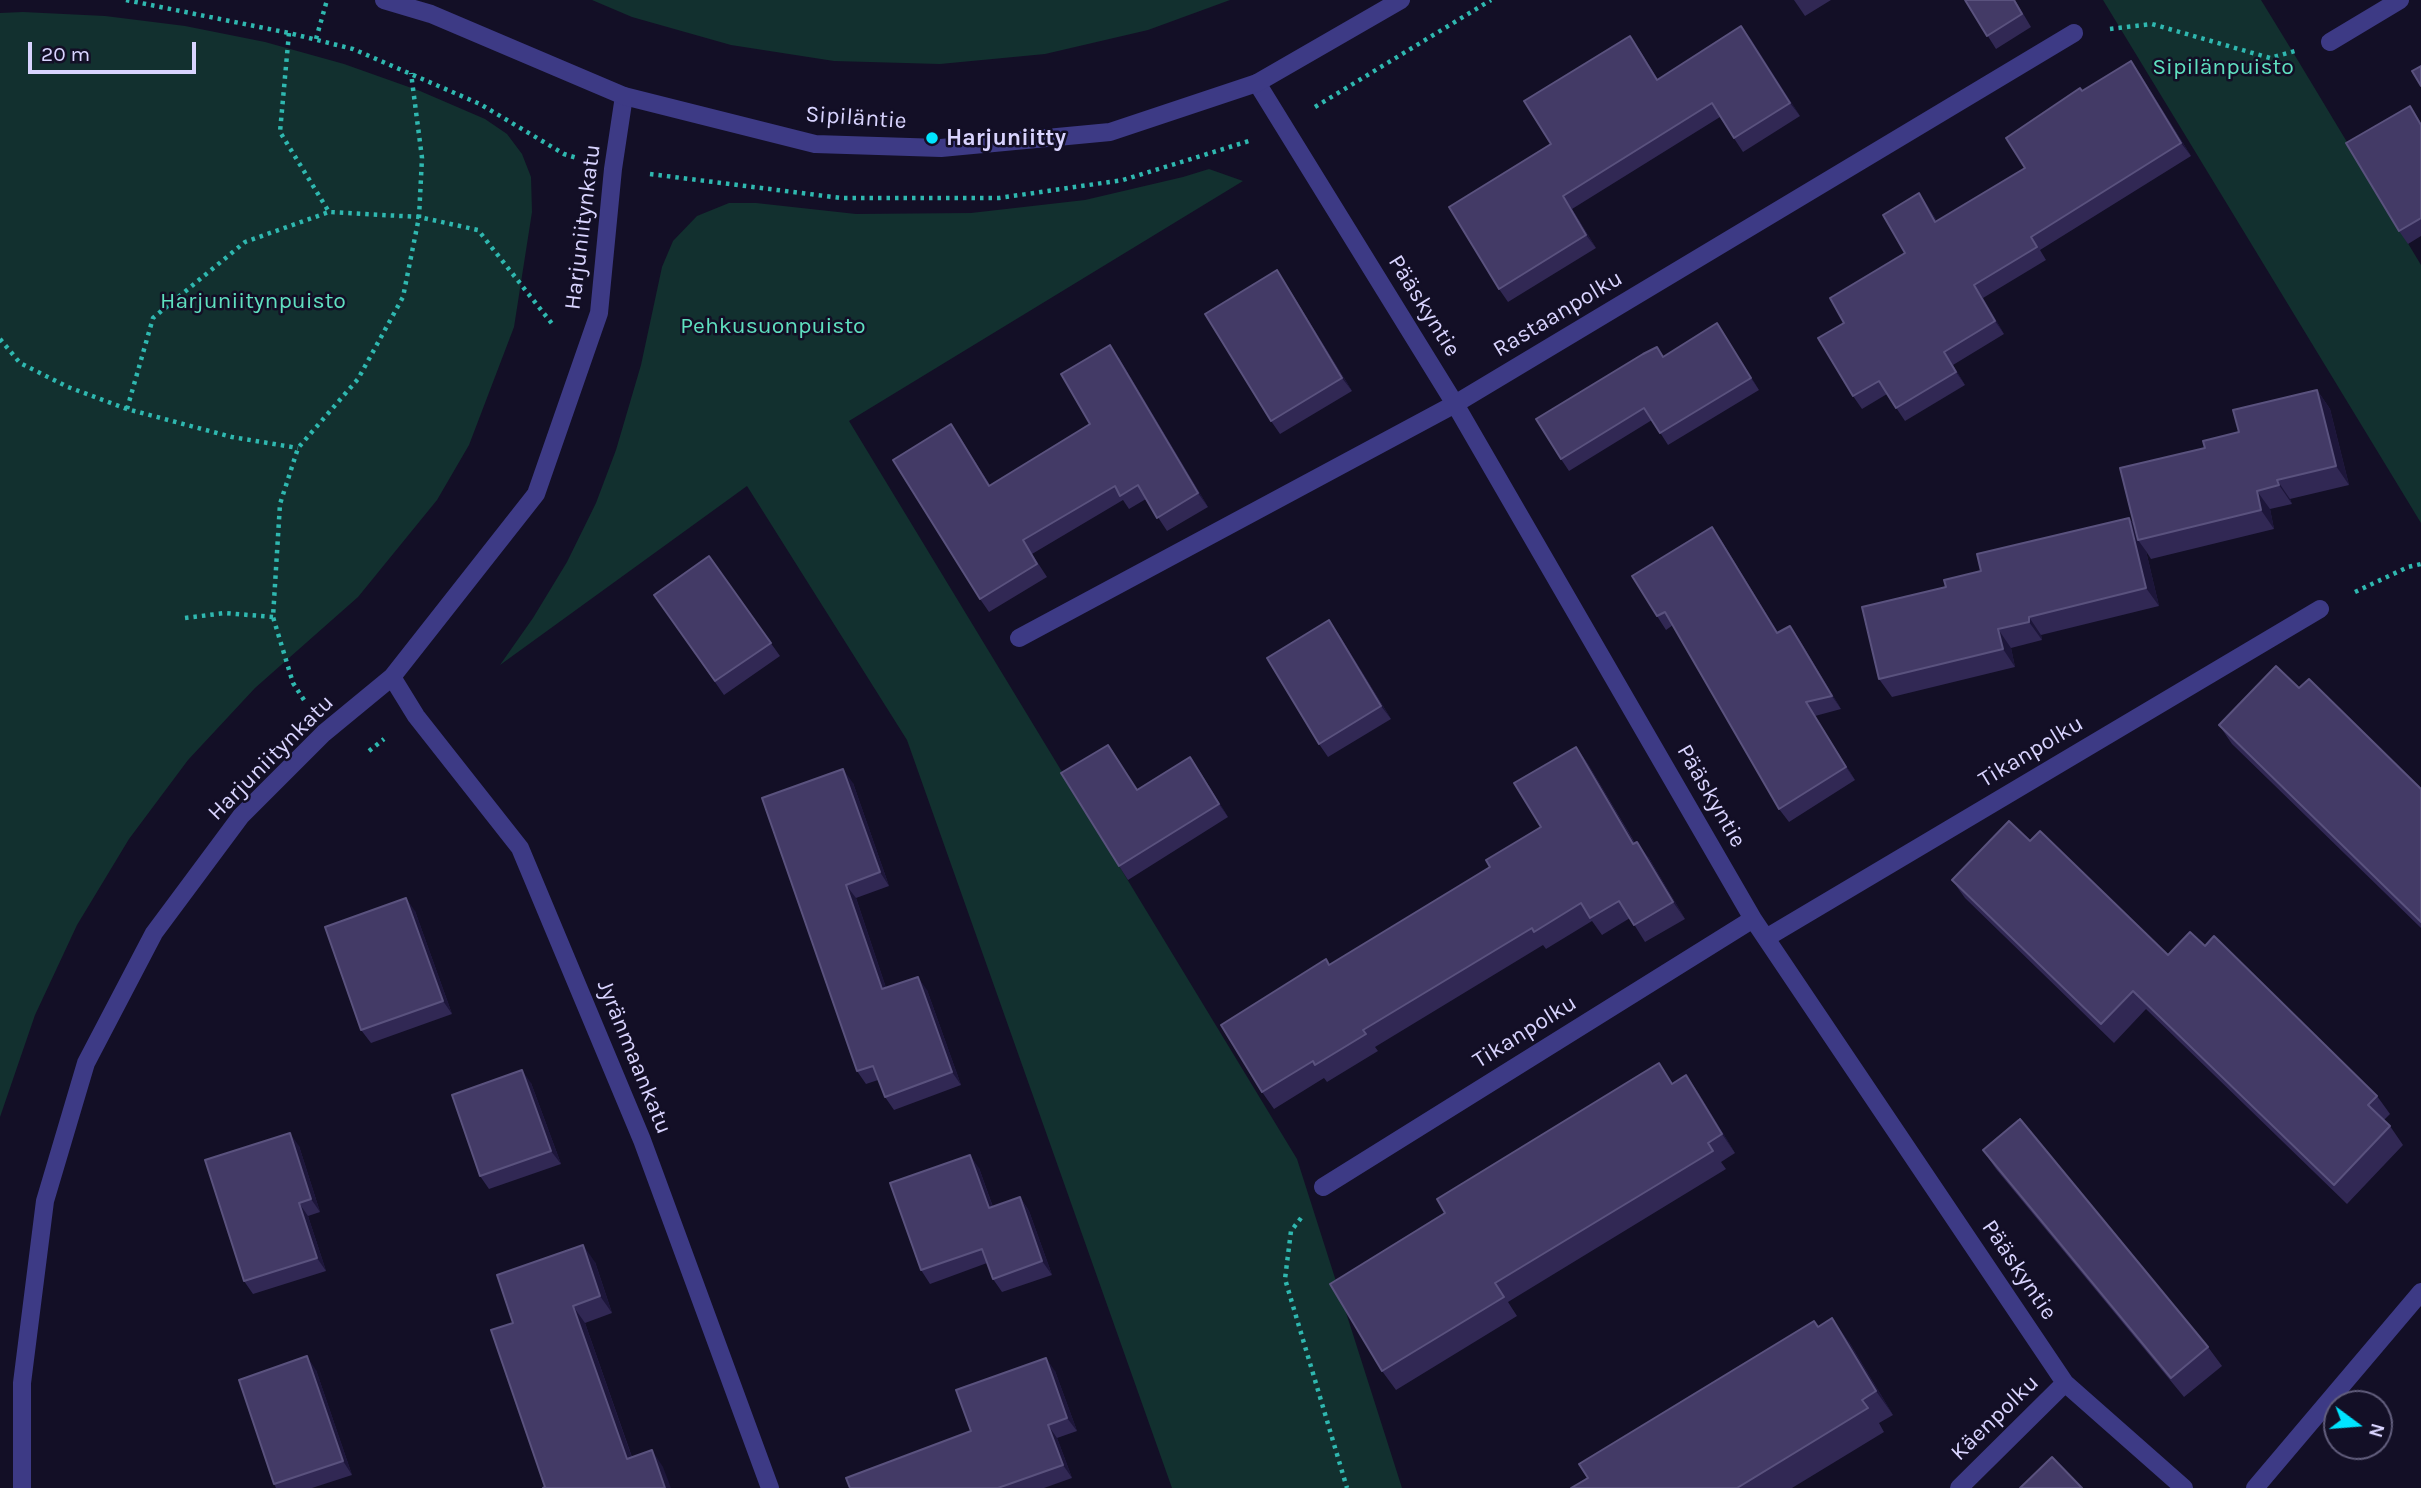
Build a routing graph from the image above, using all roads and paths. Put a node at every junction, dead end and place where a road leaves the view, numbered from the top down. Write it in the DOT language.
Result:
graph roads {
  1 [pos="327,0"];
  2 [pos="384,0"];
  3 [pos="1401,0"];
  4 [pos="2400,0"];
  5 [pos="289,33"];
  6 [pos="2074,33"];
  7 [pos="316,39"];
  8 [pos="2330,43"];
  9 [pos="411,73"];
  10 [pos="1257,83"];
  11 [pos="624,96"];
  12 [pos="329,212"];
  13 [pos="419,217"];
  14 [pos="0,339"];
  15 [pos="583,362"];
  16 [pos="1455,404"];
  17 [pos="127,409"];
  18 [pos="298,448"];
  19 [pos="2421,564"];
  20 [pos="2320,609"];
  21 [pos="273,617"];
  22 [pos="185,618"];
  23 [pos="1019,638"];
  24 [pos="392,677"];
  25 [pos="416,716"];
  26 [pos="324,733"];
  27 [pos="364,754"];
  28 [pos="1753,919"];
  29 [pos="1766,938"];
  30 [pos="1324,1187"];
  31 [pos="2421,1292"];
  32 [pos="2065,1384"];
  33 [pos="22,1488"];
  34 [pos="770,1488"];
  35 [pos="1347,1488"];
  36 [pos="1959,1488"];
  37 [pos="2184,1488"];
  38 [pos="2255,1488"];
  1 -- 7 [label="path"];
  2 -- 11 [label="street, Sipiläntie"];
  3 -- 10 [label="street, Sipiläntie"];
  4 -- 8 [label="street"];
  5 -- 12 [label="path"];
  6 -- 8 [label="path"];
  6 -- 16 [label="street, Rastaanpolku"];
  9 -- 13 [label="path"];
  10 -- 11 [label="street, Sipiläntie"];
  10 -- 16 [label="street, Pääskyntie"];
  11 -- 15 [label="street, Harjuniitynkatu"];
  12 -- 13 [label="path"];
  12 -- 17 [label="path"];
  13 -- 15 [label="path"];
  13 -- 18 [label="path"];
  14 -- 17 [label="path"];
  15 -- 24 [label="street, Harjuniitynkatu"];
  16 -- 23 [label="street, Rastaanpolku"];
  16 -- 28 [label="street, Pääskyntie"];
  17 -- 18 [label="path"];
  18 -- 21 [label="path"];
  19 -- 20 [label="path"];
  20 -- 29 [label="street, Tikanpolku"];
  21 -- 22 [label="path"];
  21 -- 26 [label="path"];
  24 -- 25 [label="street, Jyränmaankatu"];
  24 -- 26 [label="street, Harjuniitynkatu"];
  25 -- 27 [label="path"];
  25 -- 34 [label="street, Jyränmaankatu"];
  26 -- 33 [label="street, Harjuniitynkatu"];
  28 -- 29 [label="street, Pääskyntie"];
  28 -- 30 [label="street, Tikanpolku"];
  29 -- 32 [label="street, Pääskyntie"];
  30 -- 35 [label="path"];
  31 -- 38 [label="street"];
  32 -- 36 [label="street, Käenpolku"];
  32 -- 37 [label="street, Pääskyntie"];
}
